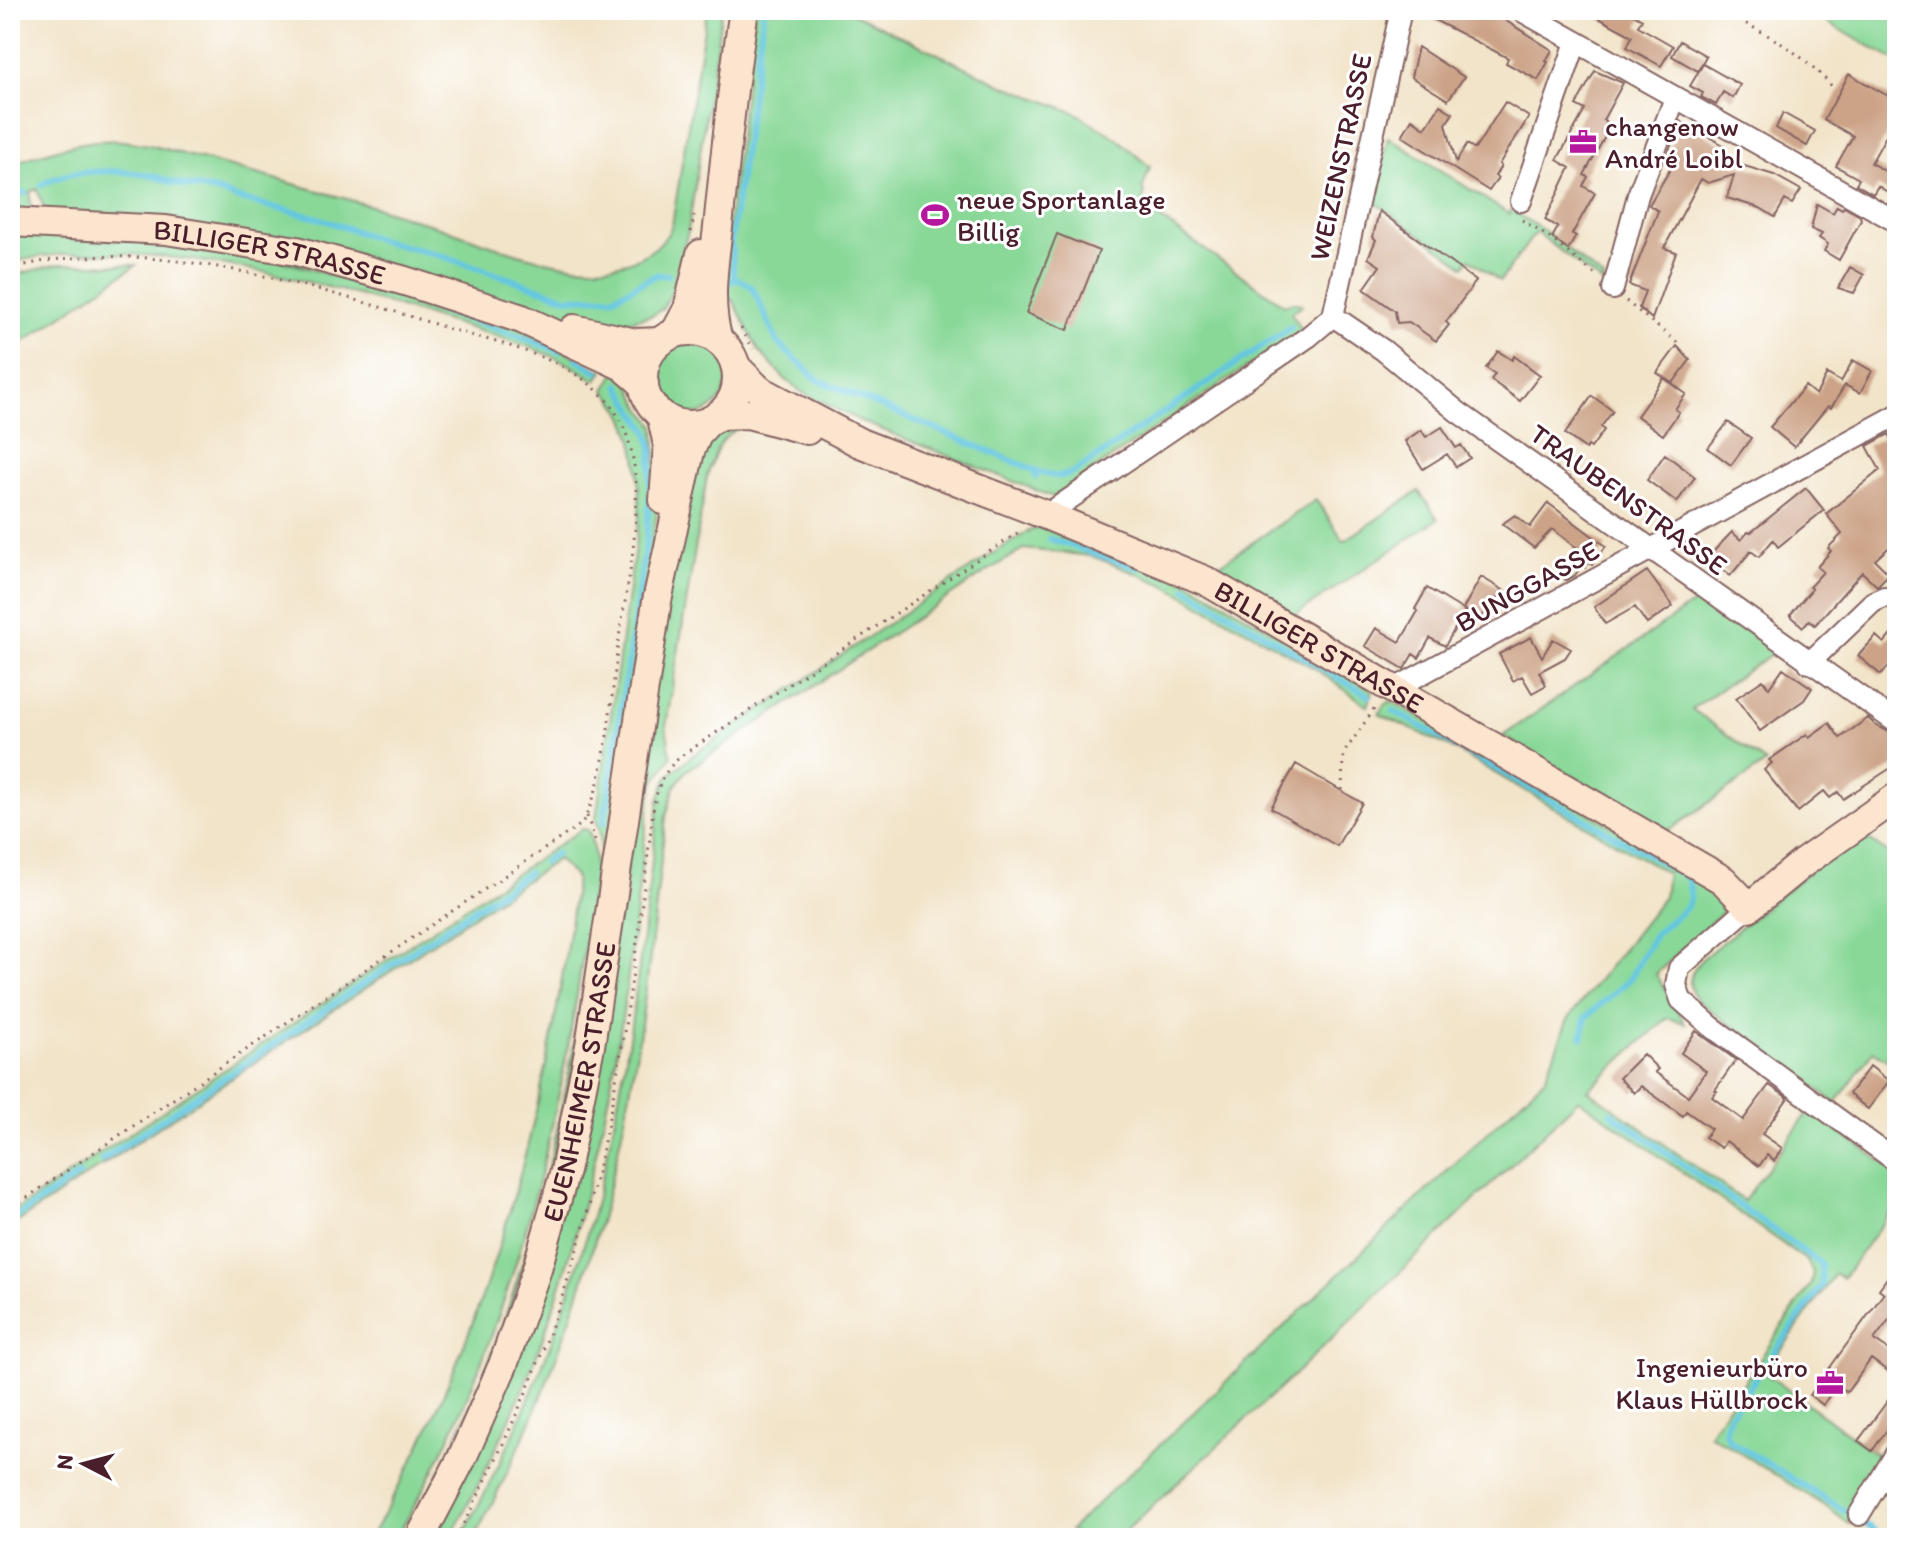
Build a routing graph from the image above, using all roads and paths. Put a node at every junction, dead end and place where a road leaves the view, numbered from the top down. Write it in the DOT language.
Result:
graph roads {
  1 [pos="744,10"];
  2 [pos="1401,10"];
  3 [pos="1520,10"];
  4 [pos="1717,10"];
  5 [pos="1576,42"];
  6 [pos="1835,90"];
  7 [pos="1675,98"];
  8 [pos="725,136"];
  9 [pos="1530,191"];
  10 [pos="10,222"];
  11 [pos="1897,222"];
  12 [pos="10,269"];
  13 [pos="1613,289"];
  14 [pos="1333,316"];
  15 [pos="522,319"];
  16 [pos="729,333"];
  17 [pos="667,338"];
  18 [pos="1679,344"];
  19 [pos="746,362"];
  20 [pos="644,384"];
  21 [pos="661,414"];
  22 [pos="1897,415"];
  23 [pos="713,418"];
  24 [pos="860,443"];
  25 [pos="1046,515"];
  26 [pos="1652,550"];
  27 [pos="1897,597"];
  28 [pos="657,601"];
  29 [pos="1809,663"];
  30 [pos="1391,687"];
  31 [pos="1897,723"];
  32 [pos="709,739"];
  33 [pos="1342,790"];
  34 [pos="1897,797"];
  35 [pos="587,816"];
  36 [pos="597,851"];
  37 [pos="1749,907"];
  38 [pos="1897,1162"];
  39 [pos="10,1209"];
  40 [pos="1897,1452"];
  41 [pos="1859,1515"];
  42 [pos="420,1538"];
  1 -- 8 [label="street"];
  2 -- 14 [label="street, WEIZENSTRASSE"];
  3 -- 5 [label="street"];
  4 -- 6 [label="path"];
  5 -- 7 [label="street"];
  5 -- 9 [label="street"];
  7 -- 11 [label="street"];
  7 -- 13 [label="street"];
  8 -- 16 [label="street"];
  8 -- 17 [label="street"];
  9 -- 13 [label="path"];
  10 -- 15 [label="street, BILLIGER STRASSE"];
  12 -- 35 [label="path"];
  13 -- 18 [label="path"];
  14 -- 25 [label="street"];
  14 -- 26 [label="street, TRAUBENSTRASSE"];
  15 -- 17 [label="street, BILLIGER STRASSE"];
  15 -- 20 [label="street, BILLIGER STRASSE"];
  16 -- 17 [label="street"];
  16 -- 19 [label="path"];
  16 -- 19 [label="street"];
  17 -- 20 [label="street"];
  19 -- 23 [label="street"];
  19 -- 24 [label="street, BILLIGER STRASSE"];
  20 -- 21 [label="street"];
  21 -- 23 [label="street"];
  21 -- 28 [label="street, EUENHEIMER STRASSE"];
  22 -- 26 [label="street, BUNGGASSE"];
  23 -- 24 [label="street, BILLIGER STRASSE"];
  23 -- 28 [label="street, EUENHEIMER STRASSE"];
  24 -- 25 [label="street, BILLIGER STRASSE"];
  25 -- 30 [label="street, BILLIGER STRASSE"];
  25 -- 32 [label="path"];
  26 -- 29 [label="street, TRAUBENSTRASSE"];
  26 -- 30 [label="street, BUNGGASSE"];
  27 -- 29 [label="street"];
  28 -- 42 [label="street, EUENHEIMER STRASSE"];
  29 -- 31 [label="street, TRAUBENSTRASSE"];
  30 -- 33 [label="path"];
  30 -- 37 [label="street, BILLIGER STRASSE"];
  34 -- 37 [label="street"];
  35 -- 36 [label="path"];
  35 -- 39 [label="path"];
  37 -- 38 [label="street"];
  40 -- 41 [label="street"];
}
